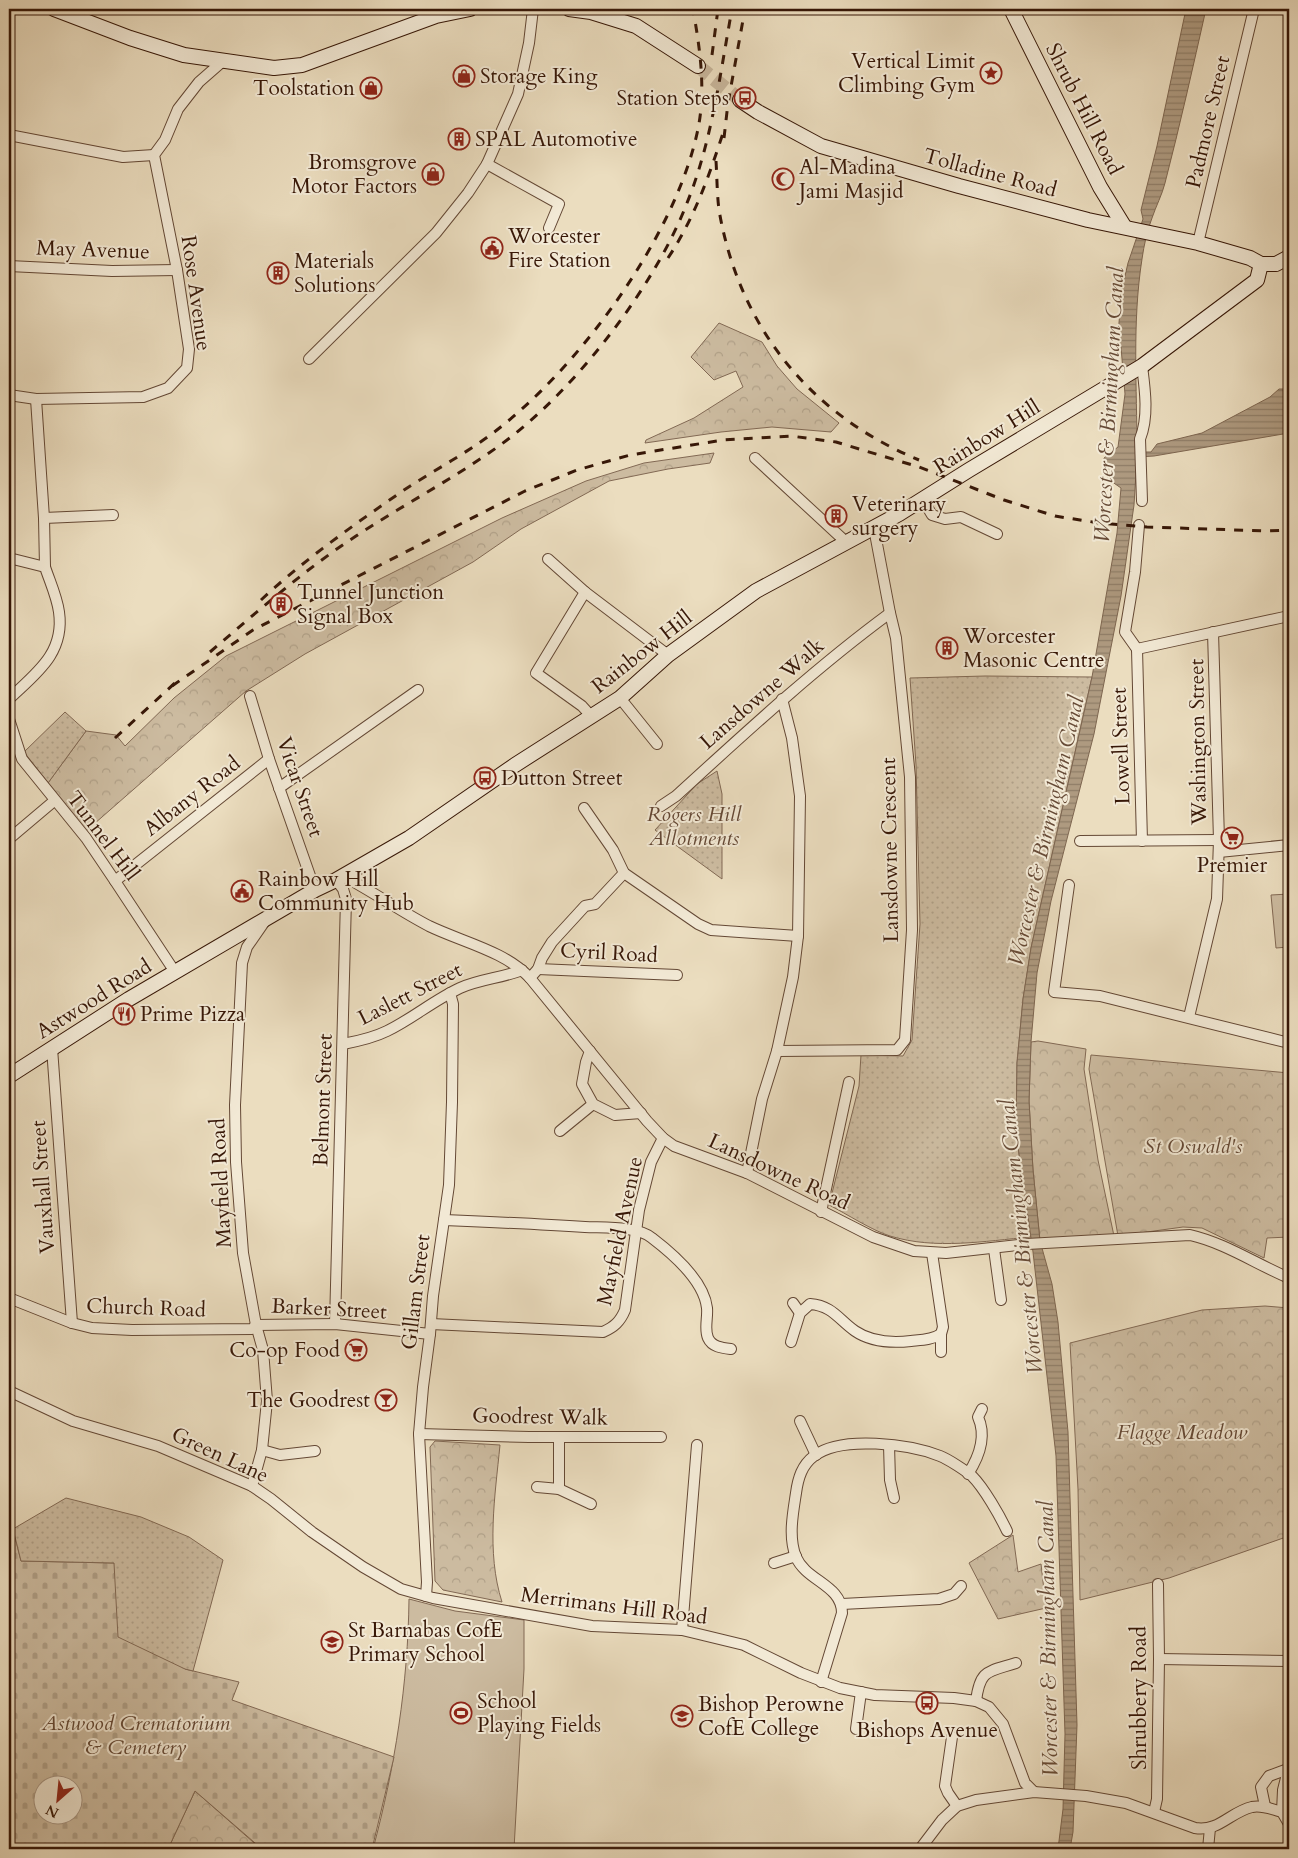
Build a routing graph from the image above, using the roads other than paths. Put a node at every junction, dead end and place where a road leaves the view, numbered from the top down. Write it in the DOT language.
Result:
graph roads {
  1 [pos="54,9"];
  2 [pos="470,9"];
  3 [pos="533,9"];
  4 [pos="570,9"];
  5 [pos="1011,9"];
  6 [pos="1254,9"];
  7 [pos="224,61"];
  8 [pos="698,66"];
  9 [pos="740,100"];
  10 [pos="9,135"];
  11 [pos="154,155"];
  12 [pos="487,164"];
  13 [pos="1128,227"];
  14 [pos="549,228"];
  15 [pos="1198,243"];
  16 [pos="1289,257"];
  17 [pos="1261,264"];
  18 [pos="9,266"];
  19 [pos="177,270"];
  20 [pos="309,359"];
  21 [pos="1140,367"];
  22 [pos="9,395"];
  23 [pos="36,399"];
  24 [pos="755,458"];
  25 [pos="923,500"];
  26 [pos="1142,501"];
  27 [pos="112,515"];
  28 [pos="44,518"];
  29 [pos="1139,525"];
  30 [pos="874,528"];
  31 [pos="997,534"];
  32 [pos="847,543"];
  33 [pos="9,558"];
  34 [pos="548,559"];
  35 [pos="45,567"];
  36 [pos="585,592"];
  37 [pos="890,613"];
  38 [pos="1289,616"];
  39 [pos="1213,632"];
  40 [pos="1137,649"];
  41 [pos="668,656"];
  42 [pos="418,690"];
  43 [pos="250,696"];
  44 [pos="620,698"];
  45 [pos="9,699"];
  46 [pos="782,700"];
  47 [pos="591,716"];
  48 [pos="9,719"];
  49 [pos="657,744"];
  50 [pos="269,759"];
  51 [pos="279,788"];
  52 [pos="54,800"];
  53 [pos="661,806"];
  54 [pos="584,808"];
  55 [pos="9,839"];
  56 [pos="1219,840"];
  57 [pos="1080,841"];
  58 [pos="1142,841"];
  59 [pos="1289,845"];
  60 [pos="1219,852"];
  61 [pos="624,873"];
  62 [pos="339,878"];
  63 [pos="116,881"];
  64 [pos="1069,885"];
  65 [pos="315,890"];
  66 [pos="267,918"];
  67 [pos="798,936"];
  68 [pos="538,969"];
  69 [pos="522,970"];
  70 [pos="174,972"];
  71 [pos="677,975"];
  72 [pos="530,978"];
  73 [pos="450,993"];
  74 [pos="1189,1017"];
  75 [pos="1287,1042"];
  76 [pos="343,1044"];
  77 [pos="52,1048"];
  78 [pos="590,1051"];
  79 [pos="777,1051"];
  80 [pos="9,1076"];
  81 [pos="849,1082"];
  82 [pos="593,1104"];
  83 [pos="641,1113"];
  84 [pos="560,1131"];
  85 [pos="663,1138"];
  86 [pos="747,1174"];
  87 [pos="821,1212"];
  88 [pos="444,1220"];
  89 [pos="636,1231"];
  90 [pos="994,1249"];
  91 [pos="932,1253"];
  92 [pos="1289,1278"];
  93 [pos="9,1298"];
  94 [pos="1001,1300"];
  95 [pos="793,1303"];
  96 [pos="800,1313"];
  97 [pos="72,1323"];
  98 [pos="335,1324"];
  99 [pos="256,1325"];
  100 [pos="430,1329"];
  101 [pos="941,1334"];
  102 [pos="791,1342"];
  103 [pos="730,1349"];
  104 [pos="941,1352"];
  105 [pos="9,1391"];
  106 [pos="982,1409"];
  107 [pos="800,1421"];
  108 [pos="419,1434"];
  109 [pos="559,1437"];
  110 [pos="661,1437"];
  111 [pos="698,1445"];
  112 [pos="889,1445"];
  113 [pos="262,1450"];
  114 [pos="315,1451"];
  115 [pos="816,1455"];
  116 [pos="968,1474"];
  117 [pos="252,1486"];
  118 [pos="537,1487"];
  119 [pos="559,1489"];
  120 [pos="894,1498"];
  121 [pos="591,1504"];
  122 [pos="1007,1531"];
  123 [pos="796,1556"];
  124 [pos="774,1563"];
  125 [pos="1158,1584"];
  126 [pos="961,1586"];
  127 [pos="426,1596"];
  128 [pos="842,1604"];
  129 [pos="682,1630"];
  130 [pos="1159,1659"];
  131 [pos="1289,1661"];
  132 [pos="1016,1663"];
  133 [pos="821,1682"];
  134 [pos="861,1692"];
  135 [pos="976,1701"];
  136 [pos="856,1729"];
  137 [pos="952,1737"];
  138 [pos="1289,1767"];
  139 [pos="1034,1792"];
  140 [pos="957,1806"];
  141 [pos="1265,1806"];
  142 [pos="1154,1812"];
  143 [pos="1282,1812"];
  144 [pos="1289,1824"];
  145 [pos="1210,1828"];
  146 [pos="834,1849"];
  147 [pos="845,1849"];
  148 [pos="920,1849"];
  149 [pos="1208,1849"];
  1 -- 7 [label="main road"];
  2 -- 7 [label="main road"];
  3 -- 12 [label="street"];
  4 -- 8 [label="main road"];
  5 -- 13 [label="main road, Shrub Hill Road"];
  6 -- 15 [label="street, Padmore Street"];
  7 -- 11 [label="street"];
  9 -- 13 [label="main road, Tolladine Road"];
  10 -- 11 [label="street"];
  11 -- 19 [label="street, Rose Avenue"];
  12 -- 14 [label="street"];
  12 -- 20 [label="street"];
  13 -- 15 [label="main road, Tolladine Road"];
  15 -- 17 [label="main road, Tolladine Road"];
  16 -- 17 [label="main road"];
  17 -- 21 [label="main road, Rainbow Hill"];
  18 -- 19 [label="street, May Avenue"];
  19 -- 23 [label="street, Rose Avenue"];
  21 -- 25 [label="main road, Rainbow Hill"];
  21 -- 26 [label="street"];
  22 -- 23 [label="street, Rose Avenue"];
  23 -- 28 [label="street"];
  24 -- 32 [label="street"];
  25 -- 30 [label="main road, Rainbow Hill"];
  25 -- 31 [label="street"];
  27 -- 28 [label="street"];
  28 -- 35 [label="street"];
  29 -- 40 [label="street"];
  30 -- 32 [label="main road, Rainbow Hill"];
  30 -- 37 [label="street, Lansdowne Crescent"];
  32 -- 41 [label="main road, Rainbow Hill"];
  33 -- 35 [label="street"];
  34 -- 36 [label="street"];
  35 -- 45 [label="street"];
  36 -- 41 [label="street"];
  36 -- 47 [label="street"];
  37 -- 46 [label="street, Lansdowne Walk"];
  37 -- 79 [label="street, Lansdowne Crescent"];
  38 -- 39 [label="street"];
  39 -- 40 [label="street"];
  39 -- 56 [label="street, Washington Street"];
  40 -- 58 [label="street, Lowell Street"];
  41 -- 44 [label="main road, Rainbow Hill"];
  42 -- 51 [label="street"];
  43 -- 50 [label="street, Vicar Street"];
  44 -- 47 [label="main road, Rainbow Hill"];
  44 -- 49 [label="street"];
  46 -- 53 [label="street, Lansdowne Walk"];
  46 -- 67 [label="street"];
  47 -- 62 [label="main road, Rainbow Hill"];
  48 -- 52 [label="street, Tunnel Hill"];
  50 -- 51 [label="street, Vicar Street"];
  50 -- 63 [label="street, Albany Road"];
  51 -- 65 [label="street, Vicar Street"];
  52 -- 55 [label="street"];
  52 -- 63 [label="street, Tunnel Hill"];
  54 -- 61 [label="street"];
  56 -- 58 [label="street"];
  56 -- 60 [label="street, Washington Street"];
  57 -- 58 [label="street"];
  59 -- 60 [label="street"];
  60 -- 74 [label="street, Washington Street"];
  61 -- 67 [label="street"];
  61 -- 68 [label="street"];
  62 -- 65 [label="main road, Rainbow Hill"];
  62 -- 69 [label="street, Lansdowne Road"];
  62 -- 76 [label="street, Belmont Street"];
  63 -- 70 [label="street, Tunnel Hill"];
  64 -- 74 [label="street"];
  65 -- 66 [label="main road, Rainbow Hill"];
  66 -- 70 [label="main road, Rainbow Hill"];
  66 -- 99 [label="street, Mayfield Road"];
  67 -- 79 [label="street"];
  68 -- 71 [label="street, Cyril Road"];
  68 -- 72 [label="street"];
  69 -- 72 [label="street, Lansdowne Road"];
  69 -- 73 [label="street, Laslett Street"];
  70 -- 77 [label="main road, Astwood Road"];
  72 -- 78 [label="street, Lansdowne Road"];
  73 -- 76 [label="street, Laslett Street"];
  73 -- 88 [label="street, Gillam Street"];
  74 -- 75 [label="street"];
  76 -- 98 [label="street, Belmont Street"];
  77 -- 80 [label="main road, Astwood Road"];
  77 -- 97 [label="street, Vauxhall Street"];
  78 -- 82 [label="street"];
  78 -- 83 [label="street, Lansdowne Road"];
  79 -- 86 [label="street"];
  81 -- 87 [label="street"];
  82 -- 83 [label="street"];
  82 -- 84 [label="street"];
  83 -- 85 [label="street, Lansdowne Road"];
  85 -- 86 [label="street, Lansdowne Road"];
  85 -- 89 [label="street, Mayfield Avenue"];
  86 -- 87 [label="street, Lansdowne Road"];
  87 -- 91 [label="street, Lansdowne Road"];
  88 -- 89 [label="street"];
  88 -- 100 [label="street, Gillam Street"];
  89 -- 100 [label="street, Mayfield Avenue"];
  89 -- 103 [label="street"];
  90 -- 91 [label="street, Lansdowne Road"];
  90 -- 92 [label="street, Lansdowne Road"];
  90 -- 94 [label="street"];
  91 -- 101 [label="street"];
  93 -- 97 [label="street, Church Road"];
  95 -- 96 [label="street"];
  96 -- 101 [label="street"];
  96 -- 102 [label="street"];
  97 -- 99 [label="street, Church Road"];
  98 -- 99 [label="street, Barker Street"];
  98 -- 100 [label="street, Barker Street"];
  99 -- 113 [label="street, Mayfield Road"];
  100 -- 108 [label="street, Gillam Street"];
  101 -- 104 [label="street"];
  105 -- 117 [label="street, Green Lane"];
  106 -- 116 [label="street"];
  107 -- 115 [label="street"];
  108 -- 109 [label="street, Goodrest Walk"];
  108 -- 127 [label="street, Gillam Street"];
  109 -- 110 [label="street, Goodrest Walk"];
  109 -- 119 [label="street"];
  111 -- 129 [label="street"];
  112 -- 115 [label="street"];
  112 -- 116 [label="street"];
  112 -- 120 [label="street"];
  113 -- 114 [label="street"];
  113 -- 117 [label="street, Mayfield Road"];
  115 -- 123 [label="street"];
  116 -- 122 [label="street"];
  117 -- 127 [label="street, Green Lane"];
  118 -- 119 [label="street"];
  119 -- 121 [label="street"];
  123 -- 124 [label="street"];
  123 -- 128 [label="street"];
  125 -- 130 [label="street, Shrubbery Road"];
  126 -- 128 [label="street"];
  127 -- 129 [label="street, Merrimans Hill Road"];
  128 -- 133 [label="street"];
  129 -- 133 [label="street, Merrimans Hill Road"];
  130 -- 131 [label="street"];
  130 -- 142 [label="street, Shrubbery Road"];
  132 -- 135 [label="street"];
  133 -- 134 [label="street, Merrimans Hill Road"];
  134 -- 135 [label="street, Merrimans Hill Road"];
  134 -- 136 [label="street"];
  135 -- 139 [label="street, Merrimans Hill Road"];
  137 -- 140 [label="street"];
  138 -- 141 [label="street"];
  138 -- 143 [label="street"];
  139 -- 140 [label="street"];
  139 -- 142 [label="street"];
  140 -- 148 [label="street"];
  141 -- 143 [label="street"];
  141 -- 145 [label="street"];
  142 -- 145 [label="street"];
  143 -- 144 [label="street"];
  145 -- 149 [label="street"];
  146 -- 147 [label="street"];
}
